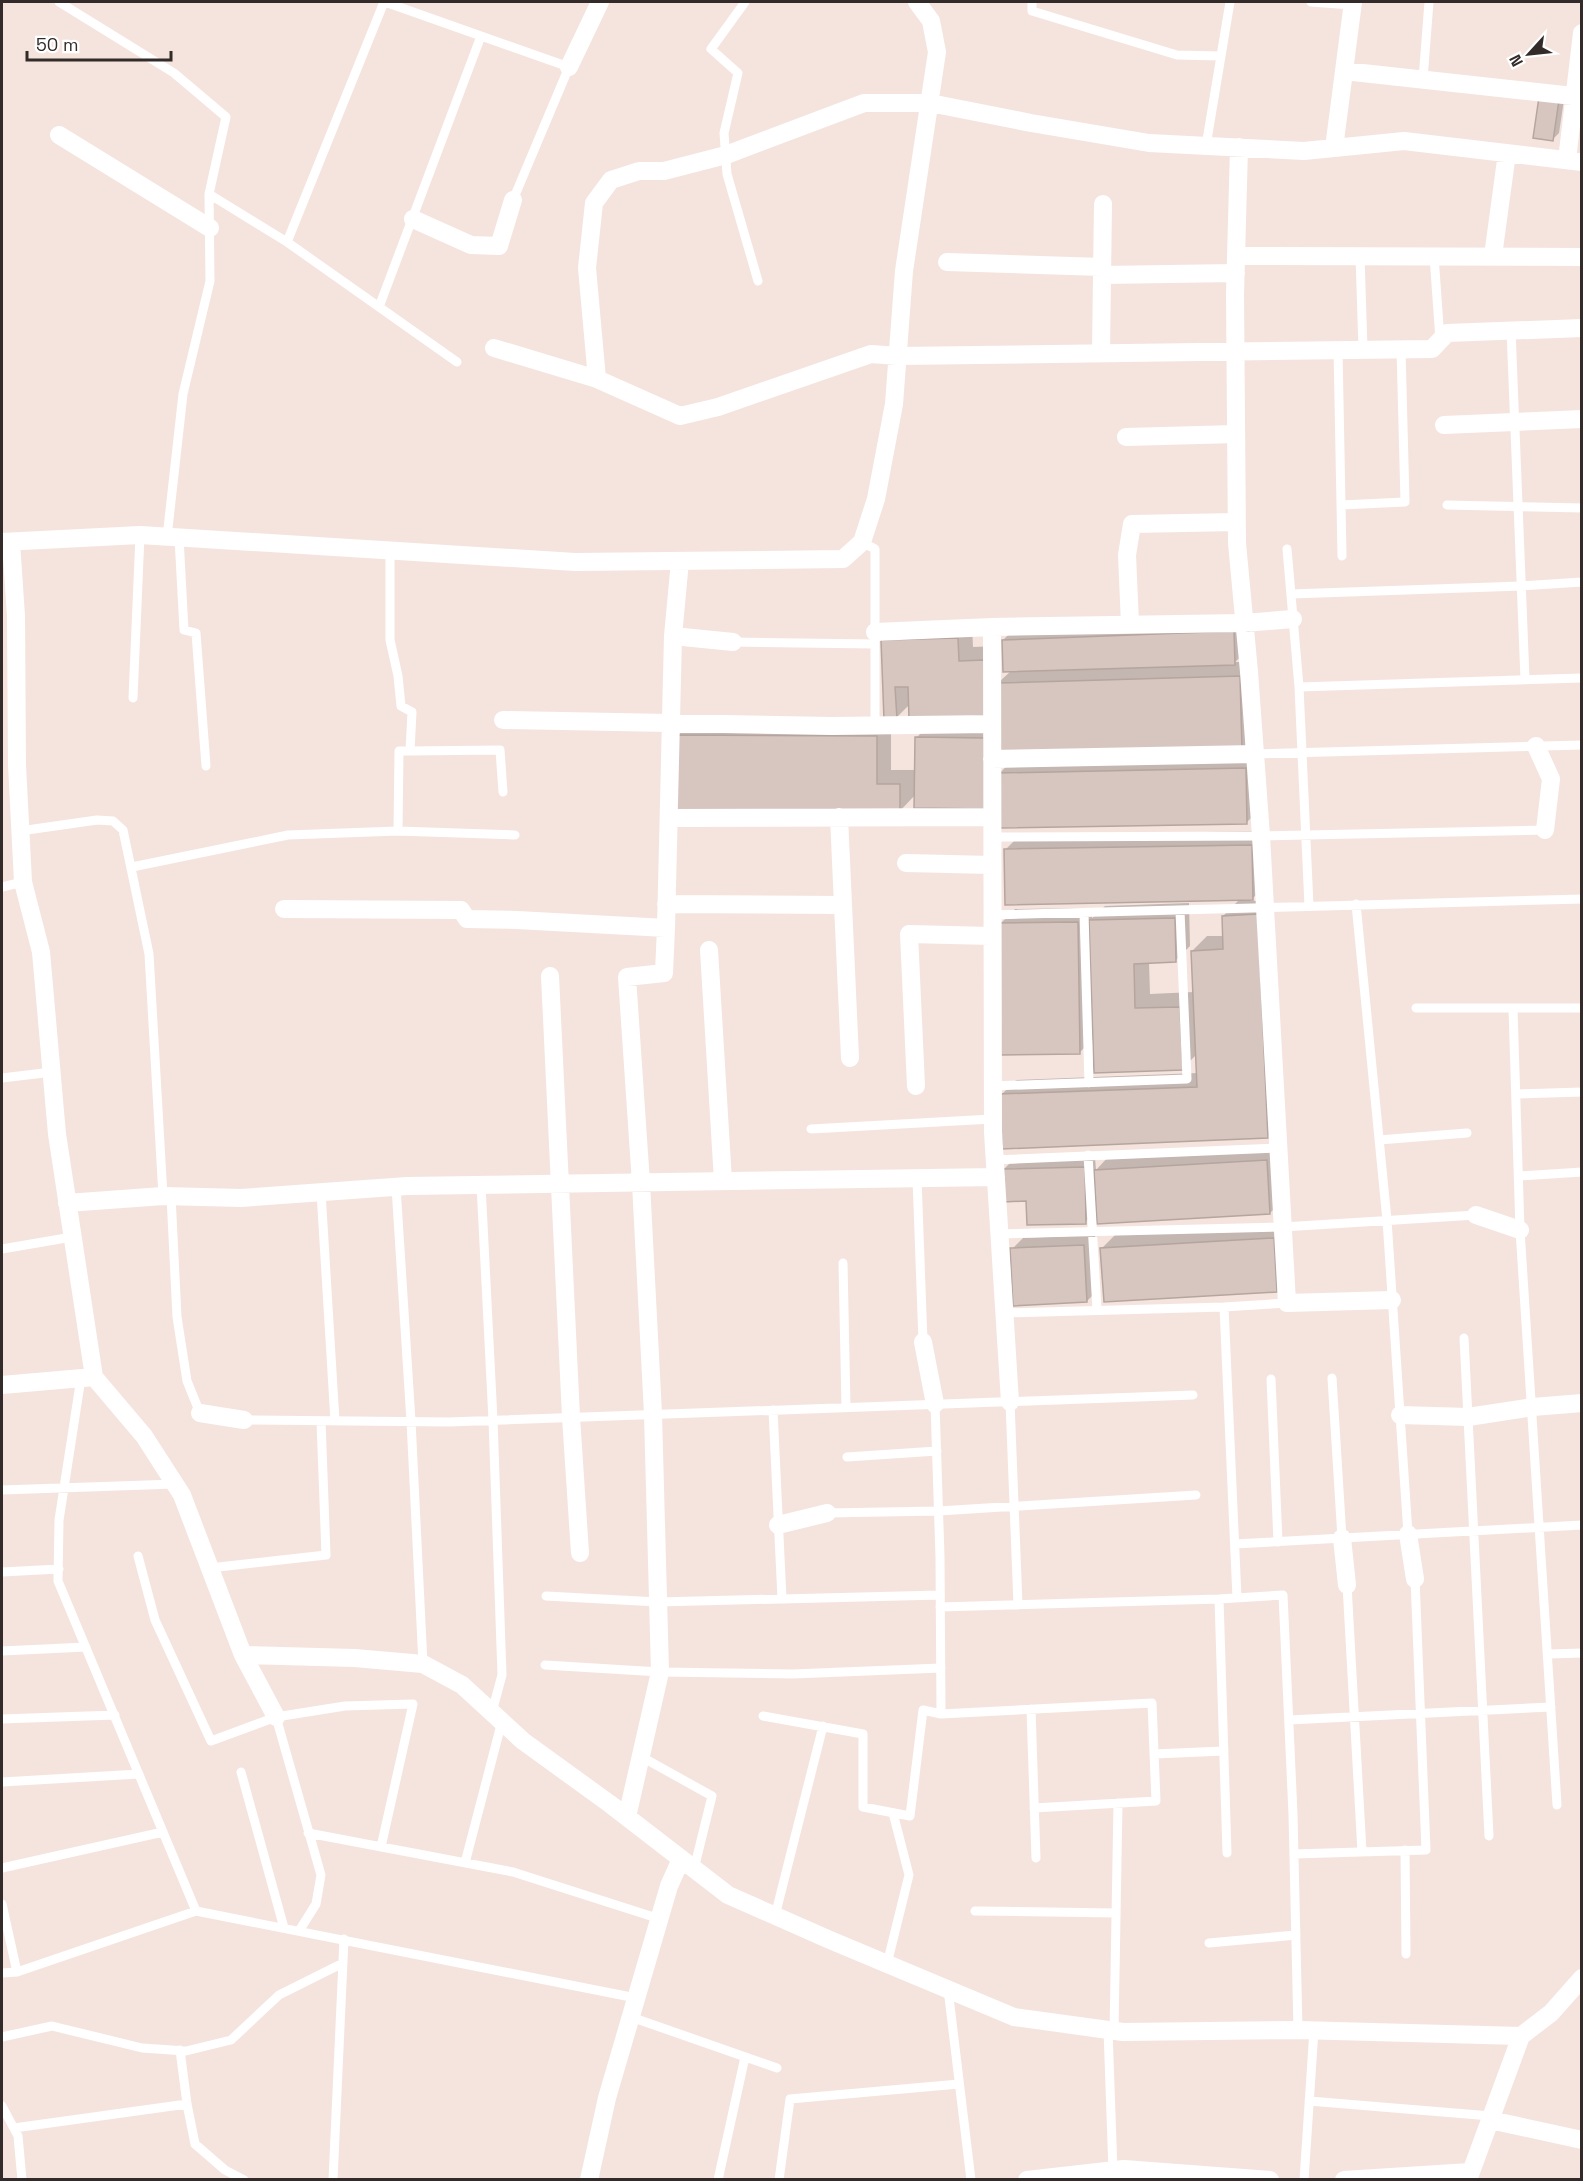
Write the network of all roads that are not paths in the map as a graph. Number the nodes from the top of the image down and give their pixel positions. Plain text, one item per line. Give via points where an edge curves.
1 (59, 2) edge
2 (384, 2) edge
3 (600, 2) edge
4 (745, 2) edge
5 (1032, 2) edge
6 (1230, 2) edge
7 (1311, 2) edge
8 (1429, 2) edge
9 (1352, 3) edge
10 (922, 4) edge
11 (1581, 33) edge
12 (481, 36) junction
13 (1221, 56) junction
14 (568, 67) junction
15 (1344, 71) junction
16 (1423, 79) junction
17 (1578, 96) edge
18 (930, 103) junction
19 (59, 135) dead end
20 (1206, 146) junction
21 (1239, 147) junction
22 (1334, 148) junction
23 (1507, 153) junction
24 (726, 155) junction
25 (1574, 161) edge
26 (209, 194) junction
27 (513, 200) joint
28 (1103, 204) dead end
29 (413, 219) junction
30 (210, 228) junction
31 (287, 242) junction
32 (1493, 255) junction
33 (1360, 256) junction
34 (1434, 256) junction
35 (1581, 257) edge
36 (947, 262) dead end
37 (1236, 265) junction
38 (1102, 271) junction
39 (759, 282) dead end
40 (379, 307) junction
41 (1581, 328) edge
42 (1511, 330) junction
43 (1440, 340) junction
44 (495, 348) dead end
45 (1338, 349) junction
46 (1364, 349) junction
47 (1401, 349) junction
48 (1235, 350) junction
49 (1101, 352) junction
50 (898, 356) junction
51 (457, 362) dead end
52 (597, 379) junction
53 (1581, 419) edge
54 (1515, 422) junction
55 (1444, 425) dead end
56 (1236, 434) junction
57 (1126, 437) dead end
58 (1341, 505) junction
59 (1447, 505) dead end
60 (1518, 507) junction
61 (1581, 508) edge
62 (1236, 522) junction
63 (140, 535) junction
64 (173, 537) junction
65 (6, 542) edge
66 (861, 542) junction
67 (1287, 549) dead end
68 (390, 550) junction
69 (1342, 556) dead end
70 (680, 561) junction
71 (1581, 582) edge
72 (1521, 586) junction
73 (1291, 594) junction
74 (1293, 619) junction
75 (1244, 623) junction
76 (1130, 624) junction
77 (992, 627) junction
78 (673, 636) junction
79 (875, 638) junction
80 (732, 642) joint
81 (1581, 678) edge
82 (1525, 679) junction
83 (1299, 687) junction
84 (133, 698) dead end
85 (503, 720) dead end
86 (671, 723) junction
87 (992, 724) junction
88 (875, 726) junction
89 (1581, 745) edge
90 (1536, 747) junction
91 (410, 751) junction
92 (1302, 752) junction
93 (1255, 754) junction
94 (992, 759) junction
95 (206, 766) dead end
96 (503, 792) dead end
97 (839, 817) junction
98 (992, 817) junction
99 (669, 818) junction
100 (1545, 830) joint
101 (20, 831) junction
102 (399, 831) junction
103 (515, 835) dead end
104 (1306, 835) junction
105 (1261, 836) junction
106 (992, 837) junction
107 (906, 863) dead end
108 (992, 864) junction
109 (132, 867) junction
110 (23, 882) junction
111 (2, 887) edge
112 (1581, 899) edge
113 (666, 904) junction
114 (843, 904) junction
115 (1356, 904) junction
116 (1309, 906) junction
117 (284, 909) dead end
118 (1266, 909) junction
119 (1180, 911) junction
120 (1084, 913) junction
121 (992, 915) junction
122 (666, 928) junction
123 (992, 936) junction
124 (709, 950) dead end
125 (550, 976) dead end
126 (1416, 1008) dead end
127 (1581, 1008) edge
128 (1513, 1009) junction
129 (850, 1058) dead end
130 (51, 1072) junction
131 (2, 1078) edge
132 (1089, 1083) junction
133 (916, 1086) dead end
134 (993, 1086) junction
135 (1581, 1092) edge
136 (1516, 1094) junction
137 (992, 1119) junction
138 (811, 1129) dead end
139 (1467, 1133) dead end
140 (1379, 1140) junction
141 (1278, 1148) junction
142 (1088, 1155) junction
143 (995, 1168) junction
144 (1581, 1172) edge
145 (1519, 1176) junction
146 (916, 1178) junction
147 (723, 1181) junction
148 (641, 1183) junction
149 (561, 1184) junction
150 (481, 1185) junction
151 (396, 1187) junction
152 (321, 1192) junction
153 (167, 1196) junction
154 (67, 1203) junction
155 (1476, 1215) joint
156 (1387, 1220) junction
157 (1283, 1227) junction
158 (1520, 1230) junction
159 (1092, 1232) junction
160 (999, 1234) junction
161 (72, 1237) junction
162 (2, 1249) edge
163 (843, 1263) dead end
164 (1392, 1300) junction
165 (1287, 1303) junction
166 (1224, 1307) junction
167 (1097, 1311) junction
168 (1004, 1313) junction
169 (1464, 1338) dead end
170 (923, 1342) joint
171 (87, 1378) junction
172 (1332, 1378) dead end
173 (1271, 1379) dead end
174 (2, 1385) edge
175 (1193, 1395) dead end
176 (1010, 1402) junction
177 (1581, 1402) edge
178 (935, 1404) junction
179 (846, 1407) junction
180 (1533, 1407) junction
181 (773, 1410) junction
182 (200, 1413) joint
183 (653, 1414) junction
184 (1400, 1415) junction
185 (571, 1417) junction
186 (1468, 1417) junction
187 (244, 1420) joint
188 (493, 1420) junction
189 (321, 1421) junction
190 (335, 1421) junction
191 (411, 1421) junction
192 (937, 1451) junction
193 (847, 1457) dead end
194 (175, 1484) junction
195 (64, 1488) junction
196 (2, 1490) edge
197 (1196, 1496) dead end
198 (1014, 1506) junction
199 (939, 1512) junction
200 (827, 1513) joint
201 (778, 1525) junction
202 (1581, 1525) edge
203 (1541, 1527) junction
204 (1474, 1531) junction
205 (1408, 1534) junction
206 (1342, 1538) junction
207 (1278, 1542) junction
208 (1235, 1544) junction
209 (580, 1553) dead end
210 (138, 1556) dead end
211 (210, 1568) junction
212 (59, 1569) junction
213 (2, 1572) edge
214 (1415, 1579) joint
215 (1347, 1585) joint
216 (940, 1595) junction
217 (546, 1596) dead end
218 (1237, 1598) junction
219 (782, 1599) junction
220 (1219, 1599) junction
221 (658, 1602) junction
222 (1018, 1605) junction
223 (940, 1607) junction
224 (86, 1647) junction
225 (2, 1651) edge
226 (1581, 1653) edge
227 (1549, 1654) junction
228 (243, 1655) junction
229 (423, 1664) junction
230 (544, 1665) dead end
231 (941, 1668) junction
232 (660, 1672) junction
233 (1551, 1707) junction
234 (1031, 1709) junction
235 (1483, 1711) junction
236 (941, 1714) junction
237 (1420, 1714) junction
238 (115, 1716) junction
239 (763, 1716) dead end
240 (276, 1717) junction
241 (497, 1717) junction
242 (1354, 1717) junction
243 (2, 1719) edge
244 (1289, 1720) junction
245 (823, 1726) junction
246 (1224, 1751) junction
247 (1154, 1755) junction
248 (640, 1756) junction
249 (241, 1772) dead end
250 (139, 1774) junction
251 (2, 1782) edge
252 (1118, 1803) junction
253 (1557, 1805) dead end
254 (1034, 1808) junction
255 (893, 1813) junction
256 (627, 1817) junction
257 (163, 1832) junction
258 (309, 1833) junction
259 (1489, 1836) dead end
260 (381, 1847) junction
261 (1405, 1850) junction
262 (1362, 1852) junction
263 (1227, 1853) dead end
264 (1294, 1854) junction
265 (1036, 1858) dead end
266 (465, 1863) junction
267 (688, 1864) junction
268 (2, 1868) edge
269 (2, 1904) edge
270 (196, 1911) junction
271 (975, 1911) dead end
272 (1116, 1913) junction
273 (775, 1916) junction
274 (660, 1919) junction
275 (284, 1928) junction
276 (299, 1931) junction
277 (1296, 1935) junction
278 (344, 1939) junction
279 (1209, 1943) dead end
280 (1406, 1954) dead end
281 (343, 1963) junction
282 (887, 1964) junction
283 (17, 1972) junction
284 (2, 1973) edge
285 (1581, 1978) edge
286 (948, 1989) junction
287 (636, 1998) junction
288 (631, 2017) junction
289 (1111, 2030) junction
290 (1306, 2030) junction
291 (1521, 2036) junction
292 (2, 2037) edge
293 (180, 2050) junction
294 (745, 2057) junction
295 (777, 2068) dead end
296 (959, 2084) junction
297 (1309, 2101) junction
298 (187, 2104) junction
299 (2, 2106) edge
300 (1490, 2118) junction
301 (14, 2128) junction
302 (1581, 2140) edge
303 (1113, 2171) junction
304 (1469, 2176) edge
305 (1053, 2178) edge
306 (22, 2180) edge
307 (244, 2180) edge
308 (333, 2180) edge
309 (589, 2180) edge
310 (718, 2180) edge
311 (779, 2180) edge
312 (971, 2180) edge
313 (1027, 2180) edge
314 (1269, 2180) edge
315 (1304, 2180) edge
316 (1344, 2180) edge

1 - 26 lane via 174,73 226,117
2 - 12 lane
2 - 31 lane
3 - 14 street
4 - 24 lane via 711,49 738,73 724,133
5 - 13 lane via 1032,11 1177,55
6 - 13 lane
7 - 9 lane
8 - 16 lane
9 - 15 street
10 - 18 street via 931,21 937,52
11 - 17 street
12 - 14 lane
12 - 29 lane
13 - 20 lane
14 - 27 lane
15 - 16 street
15 - 22 street
16 - 17 street
17 - 25 street
18 - 20 street via 1149,143
18 - 24 street via 864,103
18 - 50 street via 904,271
19 - 30 street
20 - 21 street
21 - 22 street via 1304,151
21 - 37 street
22 - 23 street via 1404,141
23 - 25 street
23 - 32 street
24 - 39 lane
24 - 52 street via 611,180 594,203 587,268
26 - 30 lane
26 - 31 lane
27 - 29 street via 499,246 471,245
28 - 38 street
29 - 40 lane
30 - 64 lane via 210,281 183,394
31 - 40 lane
32 - 34 street
32 - 35 street
33 - 34 street
33 - 37 street
33 - 46 lane
34 - 43 lane
36 - 38 street
37 - 38 street
37 - 48 street
38 - 49 street
40 - 51 lane
41 - 42 street
42 - 43 street via 1447,333
42 - 54 lane
43 - 47 street via 1432,349
44 - 52 street
45 - 46 street
45 - 48 street
45 - 58 lane
46 - 47 street
47 - 58 lane via 1405,502
48 - 49 street
48 - 56 street
49 - 50 street
50 - 52 street via 871,354 680,416
50 - 66 street via 894,404 878,488
53 - 54 street
54 - 55 street
54 - 60 lane
56 - 57 street
56 - 62 street
58 - 69 lane
59 - 60 lane
60 - 61 lane
60 - 72 lane
62 - 75 street
62 - 76 street via 1132,524 1127,555
63 - 64 street
63 - 65 street
63 - 84 lane
64 - 68 street
64 - 95 lane via 184,630 196,633
65 - 101 street via 16,616
66 - 70 street via 843,559
66 - 79 lane via 875,549
67 - 73 lane
68 - 70 street via 575,562
68 - 91 lane via 390,640 401,706 412,712
70 - 78 street
71 - 72 lane
72 - 73 lane
72 - 82 lane
73 - 74 lane
74 - 75 street
74 - 83 lane
75 - 76 street
75 - 93 street
76 - 77 street
77 - 79 street
77 - 87 street
78 - 80 street
78 - 86 street
79 - 80 lane
79 - 88 lane
81 - 82 lane
82 - 83 lane
83 - 92 lane
85 - 86 street
86 - 88 street
86 - 99 street
87 - 88 street
87 - 94 street
89 - 90 lane
90 - 92 lane
90 - 100 street via 1551,779
91 - 96 lane via 500,750
91 - 102 lane via 399,751
92 - 93 lane
92 - 104 lane
93 - 94 street
93 - 105 street
94 - 98 street
97 - 98 street
97 - 99 street
97 - 114 street
98 - 106 street
99 - 113 street
100 - 104 lane
101 - 109 lane via 113,820 123,830
101 - 110 street
102 - 103 lane
102 - 109 lane via 288,835
104 - 105 lane
104 - 116 lane
105 - 106 lane
105 - 118 street
106 - 108 street
107 - 108 street
108 - 121 street
109 - 153 lane via 149,954
110 - 111 lane
110 - 130 street via 41,952
112 - 115 lane
113 - 114 street
113 - 122 street
114 - 129 street
115 - 116 lane
115 - 140 lane
116 - 118 lane
117 - 122 street via 461,910 467,920
118 - 119 lane
118 - 141 street
119 - 120 lane
119 - 132 lane via 1187,1079
120 - 121 lane
120 - 132 lane
121 - 123 street
122 - 148 street via 664,973 627,977
123 - 133 street via 909,934
123 - 134 street
124 - 147 street
125 - 149 street
126 - 128 lane
127 - 128 lane
128 - 136 lane
130 - 131 lane
130 - 154 street
132 - 134 lane
134 - 137 street
135 - 136 lane
136 - 145 lane
137 - 138 lane
137 - 143 street
139 - 140 lane
140 - 156 lane
141 - 142 lane
141 - 157 street
142 - 143 lane
142 - 159 lane
143 - 146 street
143 - 160 street
144 - 145 lane
145 - 158 lane
146 - 147 street
146 - 170 lane
147 - 148 street
148 - 149 street
148 - 183 street
149 - 150 street
149 - 185 street
150 - 151 street
150 - 188 lane
151 - 152 street
151 - 191 lane
152 - 153 street via 241,1198
152 - 190 lane
153 - 154 street
153 - 182 lane via 177,1317 188,1381
154 - 161 street
155 - 156 lane
155 - 158 street
156 - 157 lane
156 - 164 lane
157 - 159 lane
157 - 165 street
158 - 180 lane
159 - 160 lane
159 - 167 lane
160 - 168 street
161 - 162 lane
161 - 171 street
163 - 179 lane
164 - 165 street
164 - 184 lane
165 - 166 lane
166 - 167 lane
166 - 208 lane
167 - 168 lane
168 - 176 street
169 - 186 lane
170 - 178 street
171 - 174 street
171 - 194 street via 144,1436
171 - 195 lane
172 - 206 lane
173 - 207 lane
175 - 176 lane
176 - 178 lane
176 - 198 lane
177 - 180 street
178 - 179 lane
178 - 192 lane
179 - 181 lane
180 - 186 street
180 - 203 lane
181 - 183 lane
181 - 201 lane
182 - 187 street
183 - 185 lane
183 - 221 street
184 - 186 street
184 - 205 lane
185 - 188 lane
185 - 209 street
186 - 204 lane
187 - 189 lane
188 - 191 lane
188 - 241 lane via 502,1675
189 - 190 lane
189 - 211 lane via 326,1555
190 - 191 lane
191 - 229 lane
192 - 193 lane
192 - 199 lane
194 - 195 lane
194 - 211 street
195 - 196 lane
195 - 212 lane via 59,1520
197 - 198 lane
198 - 199 lane
198 - 222 lane
199 - 200 lane
199 - 216 lane
200 - 201 street
201 - 219 lane
202 - 203 lane
203 - 204 lane
203 - 227 lane
204 - 205 lane
204 - 235 lane
205 - 206 lane
205 - 214 street
206 - 207 lane
206 - 215 street
207 - 208 lane
208 - 218 lane
210 - 240 lane via 155,1620 211,1740
211 - 228 street
212 - 213 lane
212 - 224 lane via 58,1581
214 - 237 lane
215 - 242 lane
216 - 219 lane
216 - 223 lane
217 - 221 lane
218 - 220 lane
218 - 244 lane via 1283,1595
219 - 221 lane
220 - 222 lane
220 - 246 lane
221 - 232 street
222 - 223 lane
223 - 231 lane
224 - 225 lane
224 - 238 lane
226 - 227 lane
227 - 233 lane
228 - 229 street
228 - 240 street
229 - 241 street via 462,1685
230 - 232 lane
231 - 232 lane via 792,1674
231 - 236 lane
232 - 248 street
233 - 235 lane
233 - 253 lane
234 - 236 lane
234 - 247 lane via 1152,1703
234 - 254 lane
235 - 237 lane
235 - 259 lane
236 - 255 lane via 923,1710 910,1816
237 - 242 lane
237 - 261 lane via 1426,1850
238 - 243 lane
238 - 250 lane
239 - 245 lane
240 - 258 lane
240 - 260 lane via 345,1706 413,1704
241 - 256 street via 523,1741
241 - 266 lane
242 - 244 lane
242 - 262 lane
244 - 264 lane
245 - 255 lane via 863,1734 863,1807
245 - 273 lane
246 - 247 lane
246 - 263 lane
247 - 252 lane via 1156,1801
248 - 256 street
248 - 267 lane via 712,1796
249 - 275 lane
250 - 251 lane
250 - 257 lane
252 - 254 lane
252 - 272 lane
254 - 265 lane
255 - 282 lane via 909,1875
256 - 267 street
257 - 268 lane
257 - 270 lane
258 - 260 lane
258 - 276 lane via 321,1875 316,1904
260 - 266 lane
261 - 262 lane
261 - 280 lane
262 - 264 lane
264 - 277 lane
266 - 274 lane via 513,1872
267 - 273 street via 728,1895
267 - 274 street via 669,1886
269 - 283 lane
270 - 275 lane
270 - 283 lane
271 - 272 lane
272 - 289 lane
273 - 282 street
274 - 287 street
275 - 276 lane
276 - 278 lane
277 - 279 lane
277 - 290 lane
278 - 281 lane
278 - 287 lane
281 - 293 lane via 279,1995 231,2040
281 - 308 lane
282 - 286 street
283 - 284 lane
285 - 291 street via 1551,2013
286 - 289 street via 1014,2016
286 - 296 lane
287 - 288 street
288 - 294 lane
288 - 309 street via 607,2098
289 - 290 street
289 - 303 lane
290 - 291 street
290 - 297 lane
291 - 300 street
292 - 293 lane via 52,2026 142,2048
293 - 298 lane
294 - 295 lane
294 - 310 lane
296 - 311 lane via 790,2099
296 - 312 lane
297 - 300 lane
297 - 315 lane
298 - 301 lane
298 - 307 lane via 195,2144 225,2170
299 - 301 lane
300 - 302 street
300 - 304 street
301 - 306 lane
303 - 305 street
303 - 314 street
304 - 316 street
305 - 313 street

